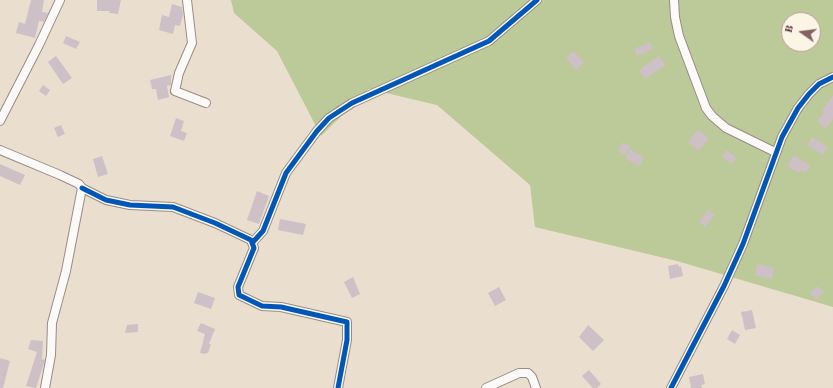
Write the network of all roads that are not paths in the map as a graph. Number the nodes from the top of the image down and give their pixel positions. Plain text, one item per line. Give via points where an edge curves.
1 (60, 0) edge
2 (187, 0) edge
3 (537, 0) edge
4 (674, 0) edge
5 (833, 77) edge
6 (206, 103) dead end
7 (0, 121) edge
8 (0, 150) edge
9 (775, 152) junction
10 (82, 188) junction
11 (253, 242) junction
12 (45, 388) edge
13 (338, 388) edge
14 (486, 388) edge
15 (536, 388) edge
16 (671, 388) edge

1 - 7 street
2 - 6 street via 192,43 179,73 175,91
3 - 11 street via 488,41 352,104 329,118 316,131 286,173 263,231
4 - 9 street via 679,36 706,108 726,128
5 - 9 street via 819,84 798,108
8 - 10 street via 64,177
9 - 16 street via 743,244
10 - 11 street via 106,200 130,205 173,207 215,223
10 - 12 street via 66,271 52,322 51,355
11 - 13 street via 254,248 238,287 239,295 262,306 281,307 346,322 347,340
14 - 15 street via 519,373 528,373

